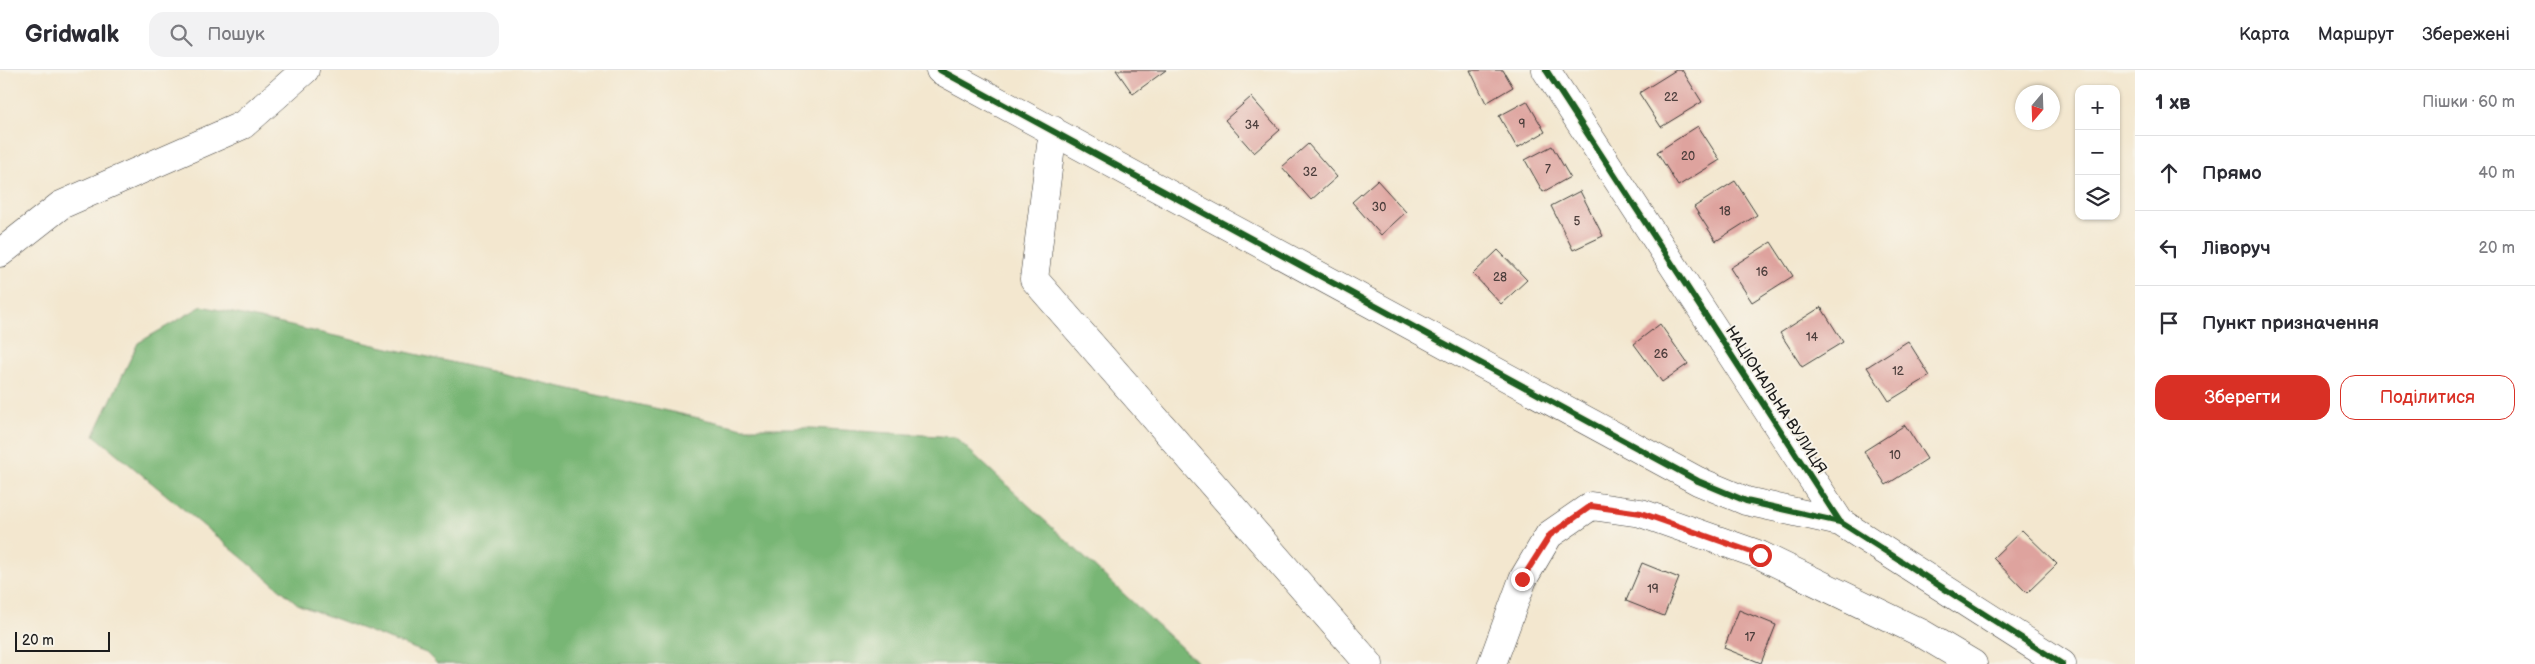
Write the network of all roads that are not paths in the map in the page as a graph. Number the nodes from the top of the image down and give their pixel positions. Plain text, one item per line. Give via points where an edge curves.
1 (305, 70) edge
2 (1546, 70) edge
3 (942, 71) edge
4 (1053, 130) junction
5 (0, 253) edge
6 (1840, 522) junction
7 (1369, 664) edge
8 (1492, 664) edge
9 (1972, 664) edge
10 (2062, 664) edge

1 - 5 street via 243,124 61,205
2 - 6 street, НАЦІОНАЛЬНА ВУЛИЦЯ
3 - 4 street
4 - 6 street via 1698,481 1746,501
4 - 7 street via 1034,279
6 - 10 street, НАЦІОНАЛЬНА ВУЛИЦЯ
8 - 9 street via 1522,579 1550,535 1591,506 1641,513 1760,555 1922,634

